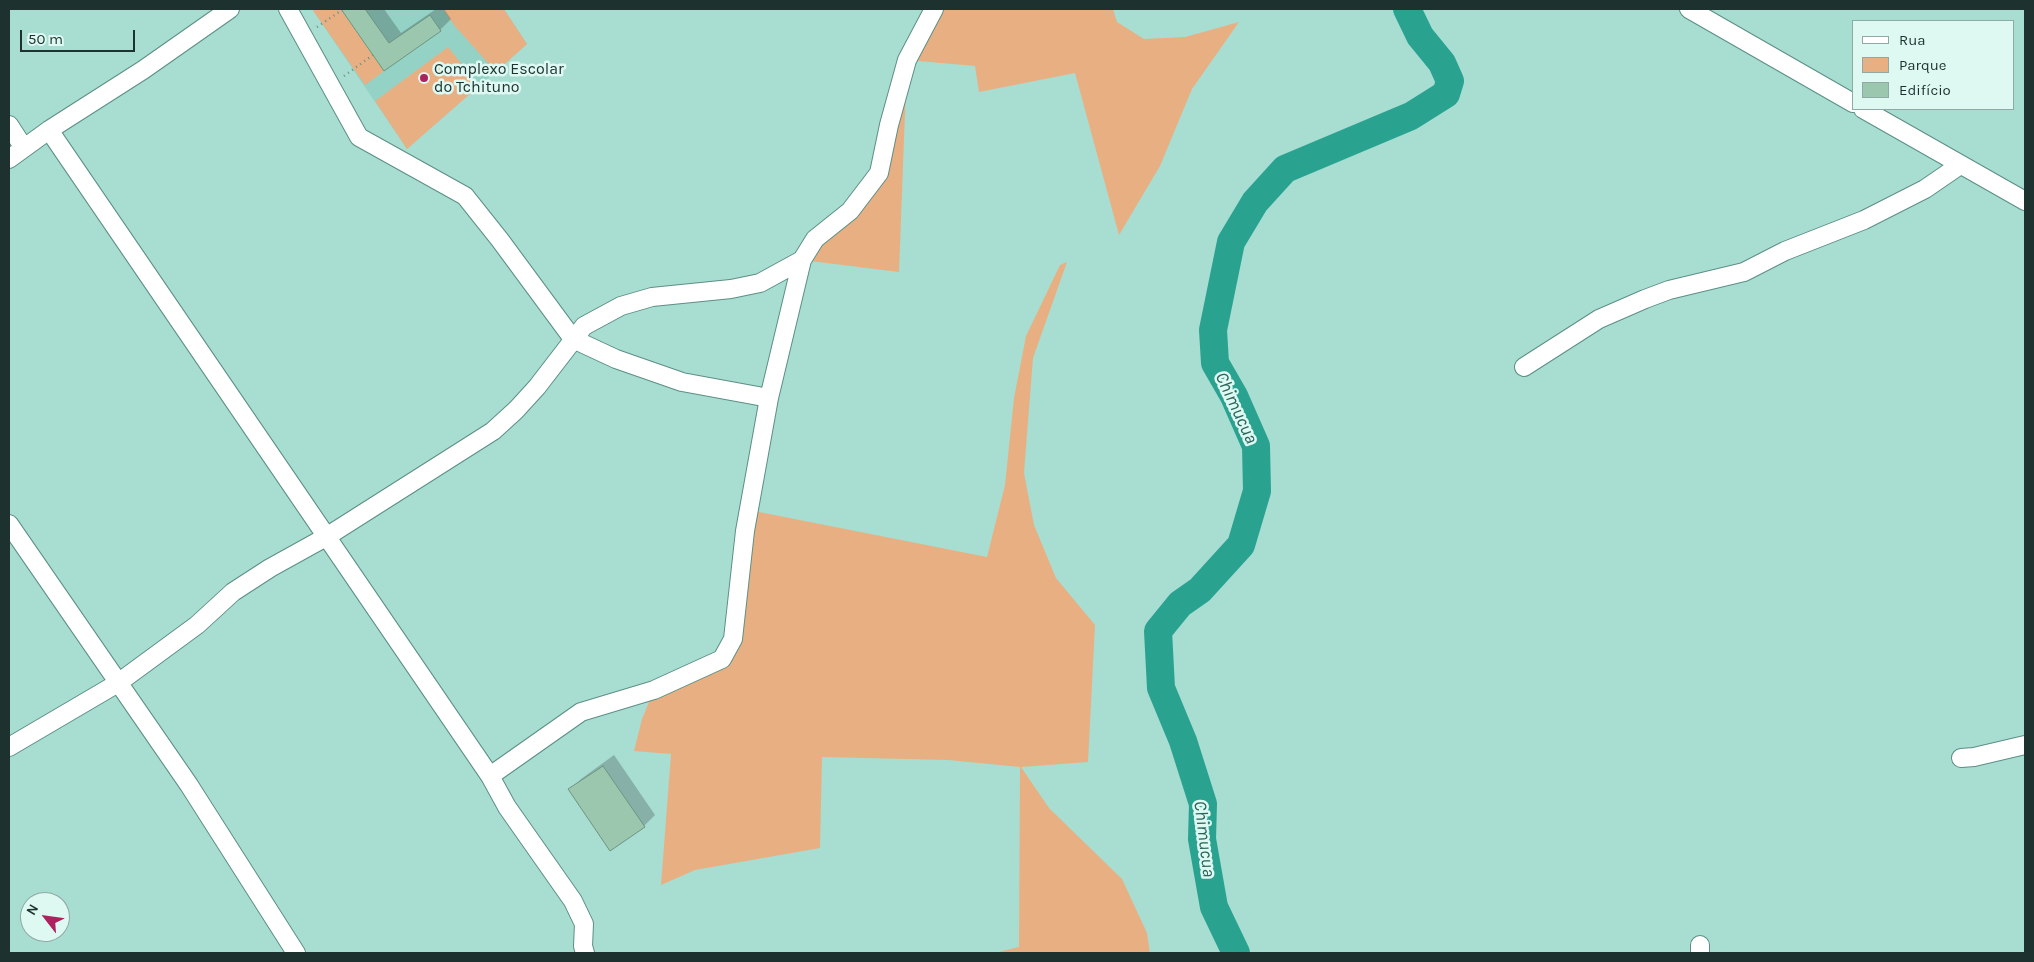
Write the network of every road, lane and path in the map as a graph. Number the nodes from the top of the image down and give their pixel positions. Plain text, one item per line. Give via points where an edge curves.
1 (230, 9) edge
2 (288, 9) edge
3 (934, 9) edge
4 (1689, 9) edge
5 (342, 10) dead end
6 (303, 37) junction
7 (373, 55) dead end
8 (331, 86) junction
9 (1852, 102) edge
10 (1865, 110) edge
11 (9, 124) edge
12 (49, 130) junction
13 (24, 148) junction
14 (9, 159) edge
15 (1960, 165) junction
16 (2025, 202) edge
17 (802, 260) junction
18 (573, 339) junction
19 (1524, 367) dead end
20 (769, 398) junction
21 (9, 524) edge
22 (326, 537) junction
23 (118, 683) junction
24 (2025, 745) edge
25 (9, 747) edge
26 (1961, 758) dead end
27 (490, 776) junction
28 (580, 951) edge
29 (296, 953) edge

1 - 12 street
2 - 6 street
3 - 17 street via 907,60 879,173 850,211 815,240
4 - 9 street
5 - 6 path
6 - 8 street
7 - 8 path
8 - 18 street via 359,137 465,196
10 - 15 street
11 - 13 street
12 - 13 street
12 - 22 street
13 - 14 street
15 - 16 street
15 - 19 street via 1925,189 1864,220 1785,251 1744,272 1669,290 1599,319
17 - 18 street via 760,283 652,297 621,306 584,326
17 - 20 street
18 - 20 street via 616,359 682,382
18 - 22 street via 537,387 492,431
20 - 27 street via 745,531 733,639 722,659 654,690 581,712
21 - 23 street
22 - 23 street via 233,592 197,625
22 - 27 street
23 - 25 street
23 - 29 street via 189,785
24 - 26 street
27 - 28 street via 507,807 573,901 584,924

